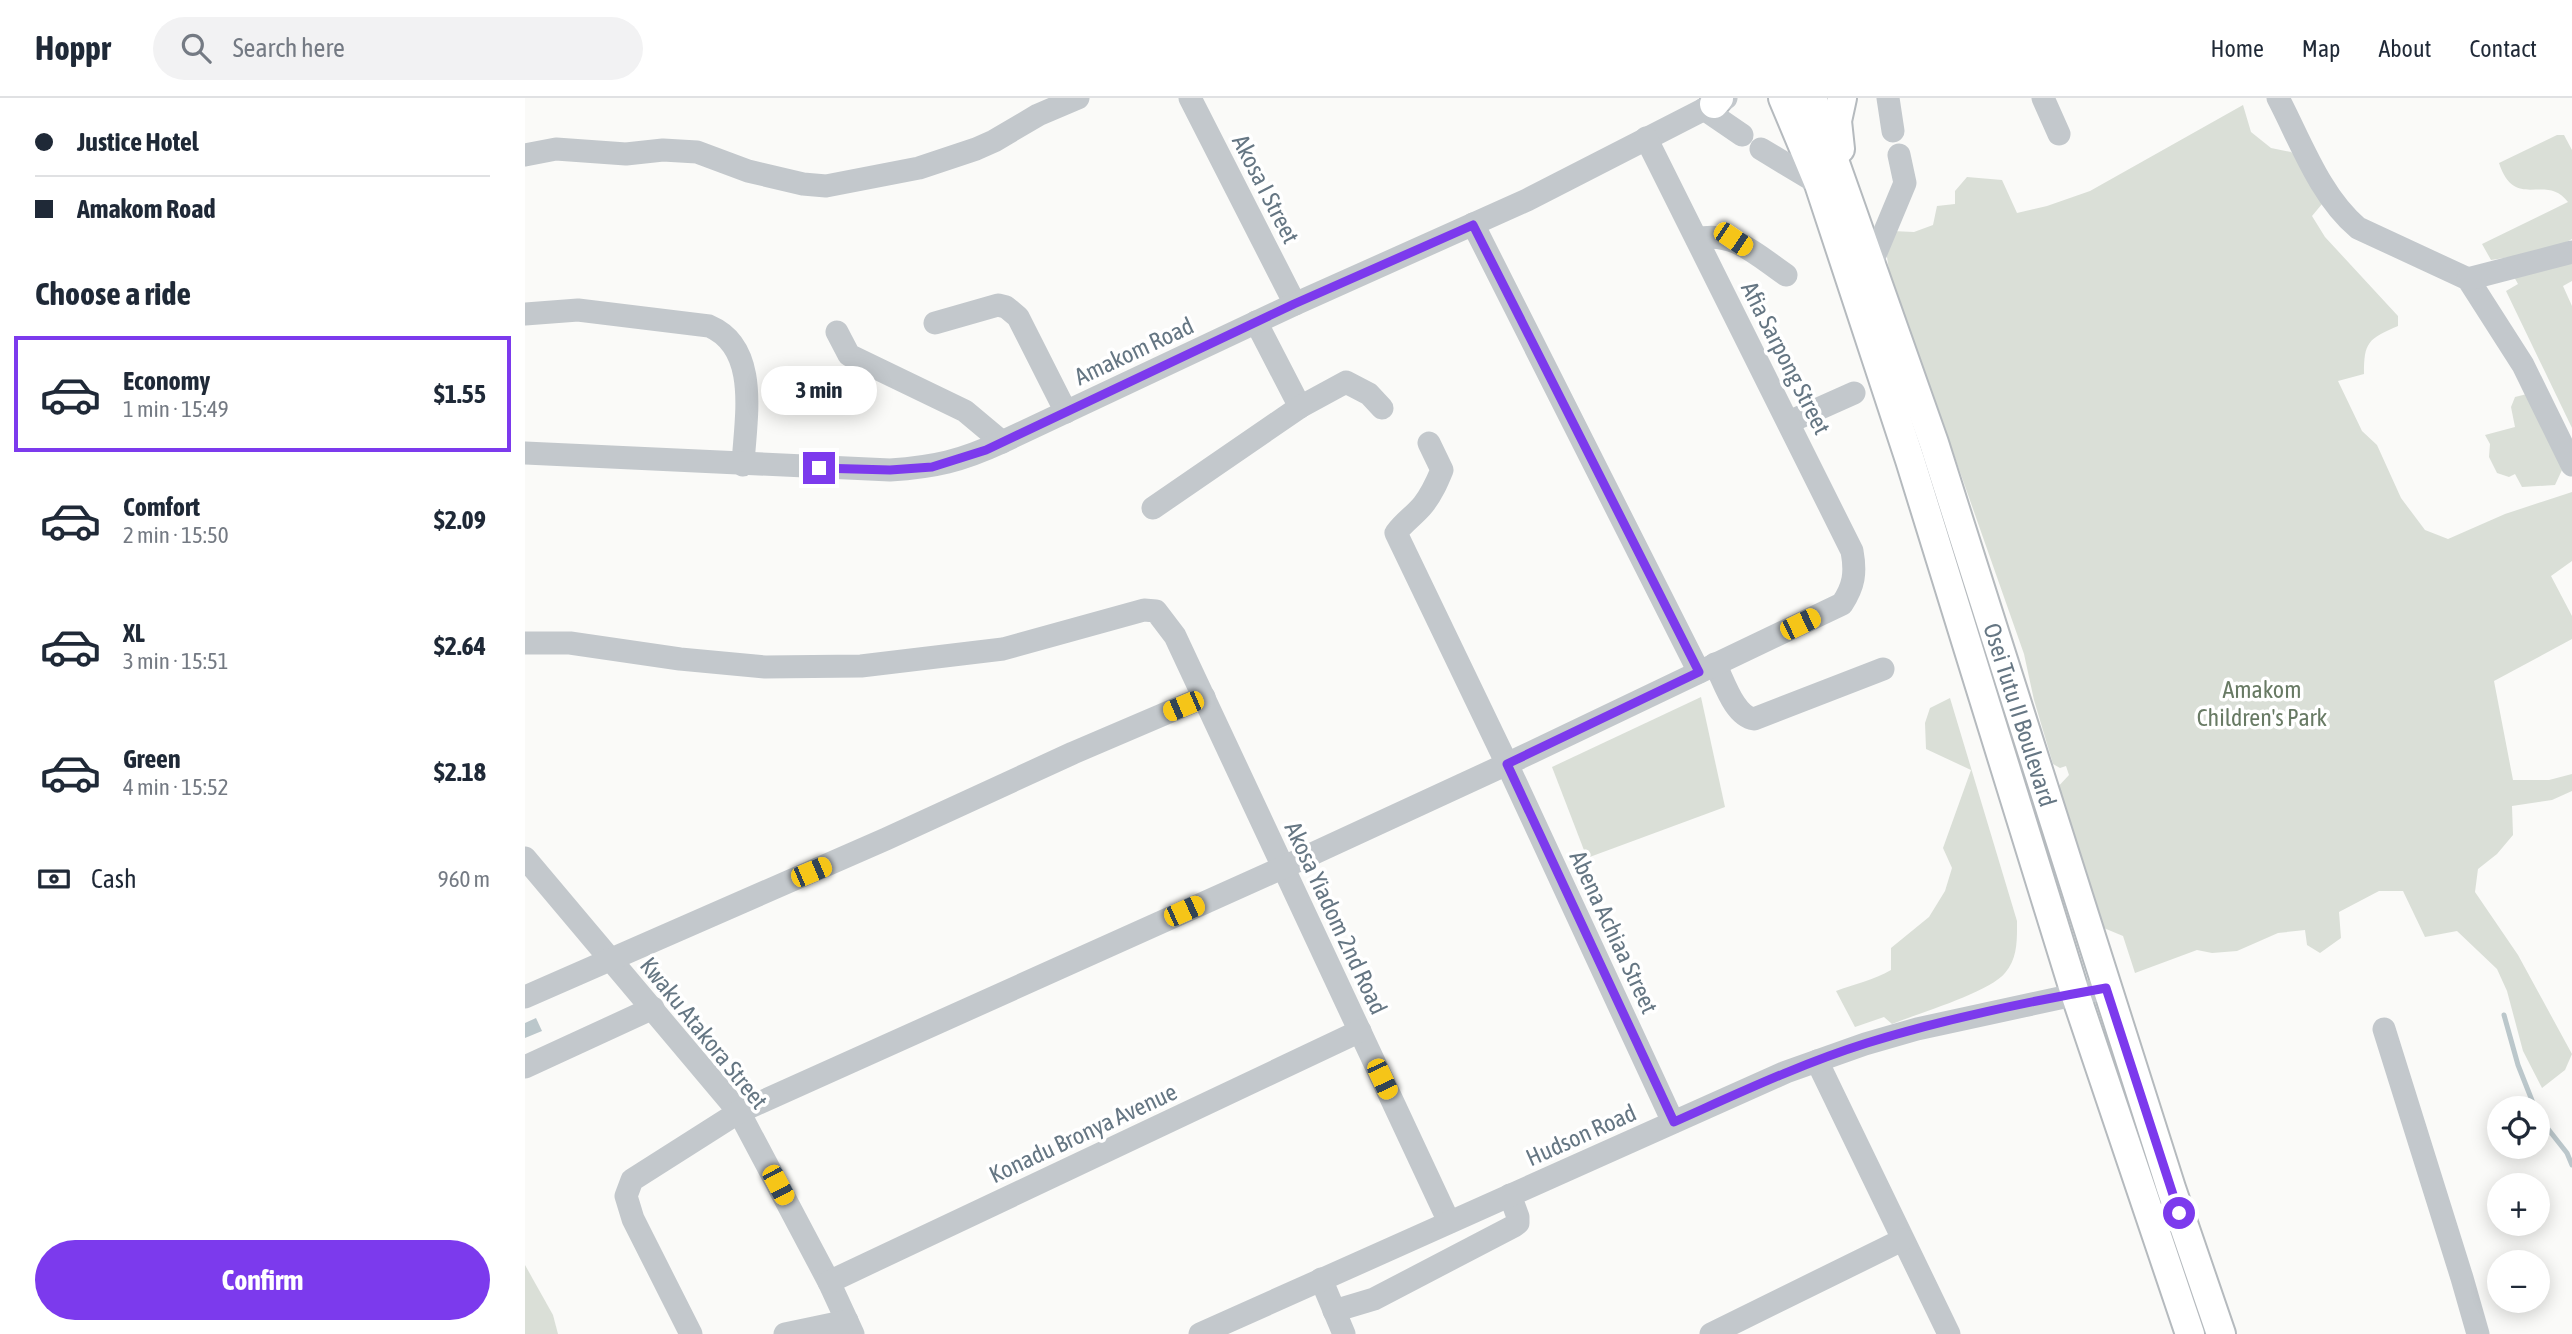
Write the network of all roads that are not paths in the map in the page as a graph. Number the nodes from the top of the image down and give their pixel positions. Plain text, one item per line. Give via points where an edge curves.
1 (1078, 98) edge
2 (1190, 98) edge
3 (1783, 98) edge
4 (1812, 98) edge
5 (1842, 98) edge
6 (1888, 98) edge
7 (2043, 98) edge
8 (2278, 98) edge
9 (1722, 101) edge
10 (1893, 131) dead end
11 (2059, 134) dead end
12 (1742, 135) dead end
13 (1646, 138) junction
14 (1761, 149) dead end
15 (525, 155) edge
16 (1899, 155) dead end
17 (1832, 185) junction
18 (1473, 225) junction
19 (1697, 239) junction
20 (2572, 252) edge
21 (1870, 267) junction
22 (1786, 275) dead end
23 (2468, 279) junction
24 (1294, 304) junction
25 (525, 314) edge
26 (1256, 322) junction
27 (935, 323) dead end
28 (837, 332) dead end
29 (1854, 393) dead end
30 (1300, 407) junction
31 (1382, 408) dead end
32 (1066, 412) junction
33 (1789, 422) junction
34 (1002, 442) junction
35 (1429, 443) dead end
36 (525, 453) edge
37 (743, 465) junction
38 (2572, 465) edge
39 (1153, 508) dead end
40 (525, 643) edge
41 (1707, 668) junction
42 (1883, 669) dead end
43 (1205, 697) junction
44 (1507, 764) junction
45 (525, 858) edge
46 (1284, 867) junction
47 (610, 958) junction
48 (2106, 988) junction
49 (2075, 993) junction
50 (525, 997) edge
51 (653, 1008) junction
52 (2384, 1029) dead end
53 (1360, 1031) junction
54 (1817, 1061) junction
55 (525, 1067) edge
56 (739, 1112) junction
57 (1674, 1122) junction
58 (1510, 1195) junction
59 (1449, 1222) junction
60 (1902, 1240) junction
61 (1321, 1279) junction
62 (829, 1282) junction
63 (1244, 1325) edge
64 (850, 1327) edge
65 (1339, 1327) edge
66 (691, 1334) edge
67 (785, 1334) edge
68 (1200, 1334) edge
69 (1711, 1334) edge
70 (1949, 1334) edge
71 (2190, 1334) edge
72 (2221, 1334) edge
73 (2477, 1334) edge

1 - 15 street via 994,141 919,169 826,186 748,171 697,152 626,154 556,149
2 - 24 street, Akosa I Street
3 - 17 main road, Osei Tutu II Boulevard
4 - 17 main road, Osei Tutu II Boulevard
5 - 17 main road
6 - 10 street
7 - 11 street
8 - 23 street via 2344,216 2358,228
9 - 12 street
9 - 13 street, Amakom Road
13 - 18 street, Amakom Road
13 - 19 street, Afia Sarpong Street
14 - 17 street
16 - 21 street via 1905,183
17 - 21 main road, Osei Tutu II Boulevard
17 - 49 main road, Osei Tutu II Boulevard via 1910,460
18 - 24 street, Amakom Road
18 - 41 street
19 - 22 street via 1712,235 1733,239
19 - 33 street, Afia Sarpong Street
20 - 23 street
21 - 48 main road, Osei Tutu II Boulevard via 1934,443
23 - 38 street via 2523,365
24 - 26 street, Amakom Road
25 - 37 street via 578,310 717,329 742,359 747,386
26 - 30 street
26 - 32 street, Amakom Road
27 - 32 street via 998,305 1012,311
28 - 34 street via 849,355 965,411
29 - 33 street
30 - 31 street via 1346,382 1369,394
30 - 39 street
32 - 34 street, Amakom Road
33 - 41 street, Afia Sarpong Street via 1852,551 1856,571 1851,590 1842,604
34 - 37 street, Amakom Road via 932,467
35 - 44 street, Abena Achiaa Street via 1442,470 1422,508 1396,533
36 - 37 street, Amakom Road
40 - 43 street, Akosa Yiadom 2nd Road via 570,643 765,667 860,666 1003,649 1144,610 1156,611 1175,636
41 - 42 street via 1740,711 1754,719
41 - 44 street
43 - 46 street, Akosa Yiadom 2nd Road
43 - 47 street
44 - 46 street
44 - 57 street, Abena Achiaa Street
45 - 47 street, Kwaku Atakora Street
46 - 53 street, Akosa Yiadom 2nd Road
46 - 56 street
47 - 50 street
47 - 51 street, Kwaku Atakora Street
48 - 49 street, Hudson Road
48 - 72 main road, Osei Tutu II Boulevard
49 - 54 street, Hudson Road via 1917,1029
49 - 71 main road, Osei Tutu II Boulevard
51 - 55 street
51 - 56 street, Kwaku Atakora Street
52 - 73 street
53 - 59 street, Akosa Yiadom 2nd Road
53 - 62 street, Konadu Bronya Avenue
54 - 57 street, Hudson Road
54 - 60 street
56 - 62 street, Kwaku Atakora Street
56 - 66 street via 632,1180 626,1196 632,1219
57 - 58 street, Hudson Road
58 - 59 street, Hudson Road
58 - 65 street via 1518,1223 1374,1298
59 - 61 street, Hudson Road
60 - 69 street
60 - 70 street
61 - 63 street, Hudson Road
61 - 65 street
62 - 64 street, Kwaku Atakora Street
63 - 68 street, Hudson Road
64 - 67 street

